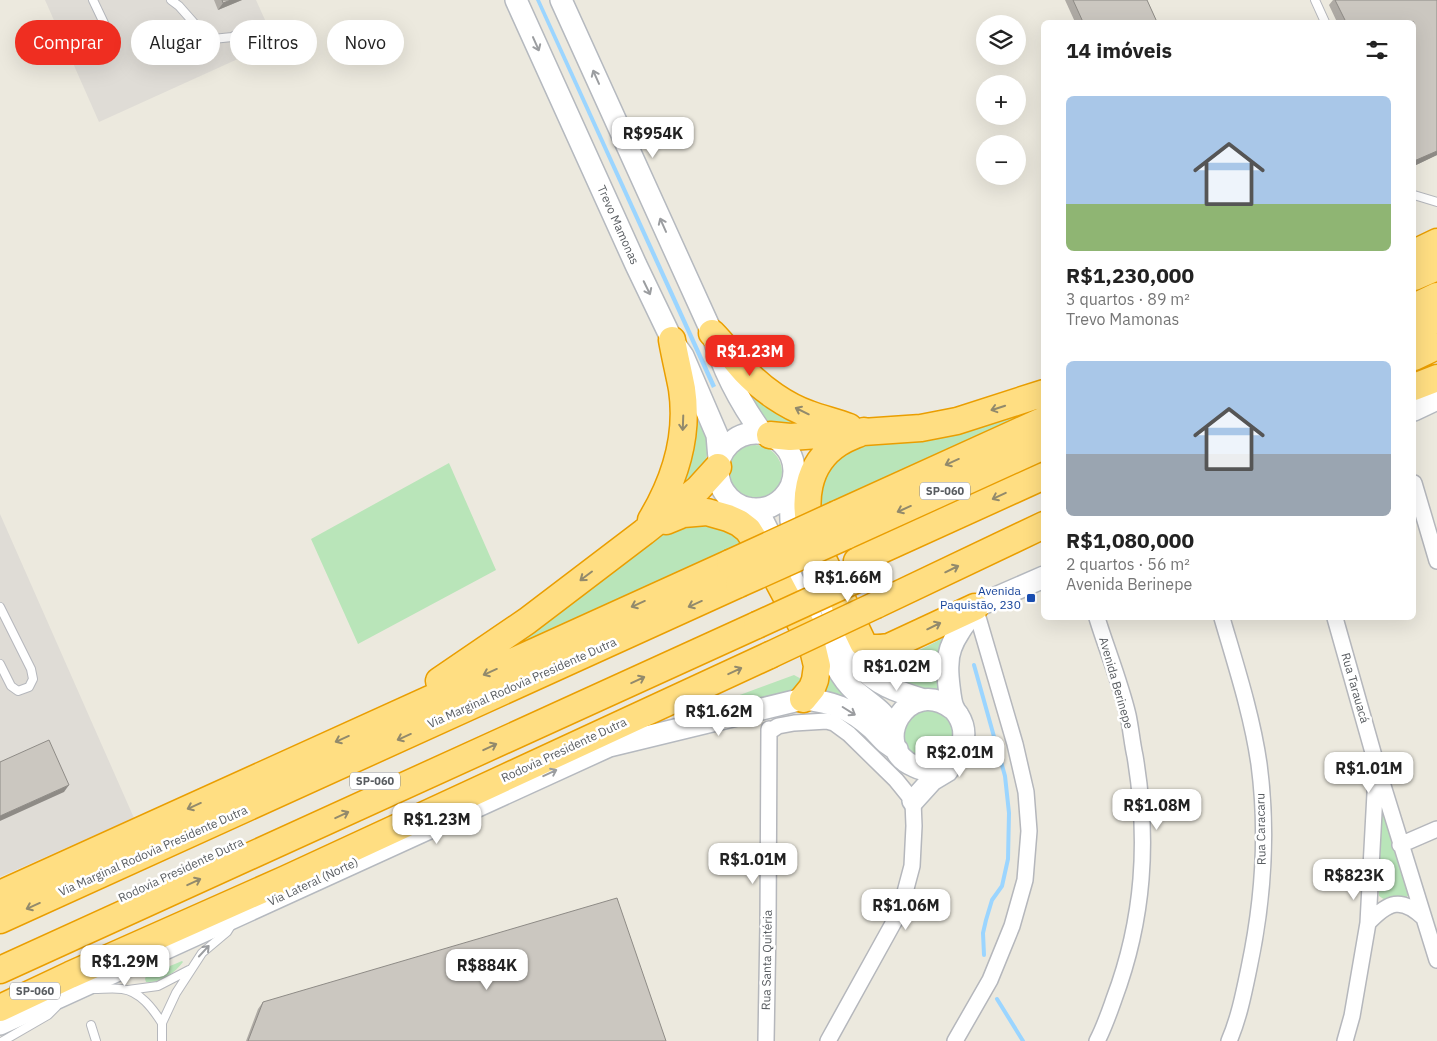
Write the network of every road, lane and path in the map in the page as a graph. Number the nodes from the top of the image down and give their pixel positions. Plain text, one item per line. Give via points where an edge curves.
1 (93, 0) edge
2 (170, 0) edge
3 (516, 0) edge
4 (561, 0) edge
5 (1315, 0) edge
6 (102, 20) edge
7 (1324, 20) edge
8 (230, 37) edge
9 (1416, 196) edge
10 (1437, 202) edge
11 (1437, 267) edge
12 (1416, 277) edge
13 (1437, 296) edge
14 (1416, 306) edge
15 (1437, 319) edge
16 (1416, 329) edge
17 (712, 333) junction
18 (672, 340) junction
19 (1437, 346) edge
20 (1416, 356) edge
21 (1437, 378) edge
22 (1416, 386) edge
23 (1041, 394) edge
24 (1437, 399) edge
25 (1416, 409) edge
26 (1041, 422) edge
27 (864, 432) junction
28 (766, 434) junction
29 (1041, 447) edge
30 (718, 463) junction
31 (1041, 478) edge
32 (790, 489) junction
33 (1416, 490) edge
34 (1041, 496) edge
35 (748, 508) junction
36 (842, 525) junction
37 (1041, 527) edge
38 (644, 532) junction
39 (1437, 561) edge
40 (860, 569) junction
41 (734, 573) junction
42 (1041, 578) edge
43 (975, 606) junction
44 (0, 607) edge
45 (754, 617) junction
46 (1098, 620) edge
47 (1223, 620) edge
48 (1336, 620) edge
49 (0, 664) edge
50 (803, 699) junction
51 (924, 700) junction
52 (954, 709) junction
53 (377, 723) junction
54 (895, 739) junction
55 (953, 760) junction
56 (1376, 763) junction
57 (912, 801) junction
58 (1437, 829) edge
59 (1400, 844) junction
60 (0, 894) edge
61 (236, 918) junction
62 (1424, 918) junction
63 (0, 920) edge
64 (1368, 923) junction
65 (0, 952) edge
66 (1437, 960) edge
67 (192, 968) junction
68 (0, 970) edge
69 (74, 990) junction
70 (128, 990) junction
71 (0, 1008) edge
72 (162, 1023) junction
73 (0, 1024) edge
74 (91, 1025) dead end
75 (28, 1027) junction
76 (3, 1041) edge
77 (14, 1041) edge
78 (96, 1041) edge
79 (162, 1041) edge
80 (766, 1041) edge
81 (828, 1041) edge
82 (955, 1041) edge
83 (1097, 1041) edge
84 (1229, 1041) edge
85 (1345, 1041) edge

1 - 6 lane
2 - 8 lane via 213,39
3 -> 18 main road, Trevo Mamonas
17 -> 4 main road
5 - 7 lane
9 - 10 lane
11 - 12 highway
13 - 14 highway
15 - 16 highway
27 -> 17 highway via 809,415 782,400 759,384
17 - 28 main road via 717,350 752,420
18 - 30 main road, Trevo Mamonas via 683,356 717,435
18 -> 38 highway via 682,390 683,438 672,479
19 - 20 highway
21 - 22 highway
23 -> 27 highway via 957,421 921,428
24 - 25 main road
26 -> 36 highway
27 - 28 highway via 790,437
27 -> 43 highway via 840,442 826,453 810,481 807,504 813,538 863,643 866,647 889,647
28 - 30 main road via 747,434 733,440 722,452
28 - 32 main road via 783,443 793,460 794,475
29 -> 36 highway, SP-060
30 - 35 main road via 723,491 734,503
30 - 38 highway via 698,489
31 -> 40 highway, Rodovia Presidente Dutra / SP-060
32 - 35 main road via 776,504 758,510
32 - 51 main road via 791,521 856,663 885,686
33 - 39 street
34 - 40 highway, Rodovia Presidente Dutra / SP-060
35 - 54 main road via 762,519 843,678 888,719
36 - 41 highway, bridge
71 -> 37 highway, Rodovia Presidente Dutra / SP-060, bridge via 286,879
38 - 50 highway via 670,518 694,512 717,514 748,530 812,645 818,666 812,688
38 -> 53 highway via 527,621
40 - 45 highway, Rodovia Presidente Dutra / SP-060
41 -> 53 highway
41 -> 63 highway, Via Marginal Rodovia Presidente Dutra / SP-060
42 - 43 main road
43 - 52 main road via 950,652 948,677
43 - 82 street via 1015,744 1026,792 1030,831 1025,880 1012,926 990,980
44 - 49 lane via 31,669 33,679 29,687 18,691 11,686
45 - 65 highway, Rodovia Presidente Dutra / SP-060
68 -> 45 highway, Rodovia Presidente Dutra / SP-060
46 - 83 street, Avenida Berinepe via 1128,716 1142,817 1143,861 1131,942
47 - 84 street, Rua Caracaru via 1251,722 1259,765 1262,813 1262,880 1257,932
48 - 56 street, Rua Tarauacá
50 -> 54 main road via 832,703 848,710 889,746
61 -> 50 main road, Via Lateral (Norte) via 609,746
51 - 52 main road via 938,700
51 - 54 main road via 906,707 900,714
52 - 55 main road via 962,722 964,736 961,749
53 -> 60 highway
54 - 55 main road via 900,755 910,765 925,770 942,768
55 - 57 main road via 947,771 932,780
56 - 59 street, Rua Tarauacá
56 - 64 street
57 - 80 street, Rua Santa Quitéria via 896,780 834,723 794,723 769,731
57 - 81 street via 912,866 900,910
58 - 59 street
59 - 62 street, Rua Tarauacá
67 -> 61 lane via 205,949 227,932
61 - 69 main road, Via Lateral (Norte)
62 - 64 street via 1413,907 1401,903 1378,912
62 - 66 street, Rua Tarauacá
64 - 85 street
67 - 70 lane via 158,986
67 - 72 lane
69 - 70 lane
69 - 73 main road, Via Lateral (Norte)
69 - 75 lane via 48,1015
70 - 72 lane via 149,1003
72 - 79 lane
74 - 78 lane
75 - 76 lane
75 - 77 lane

